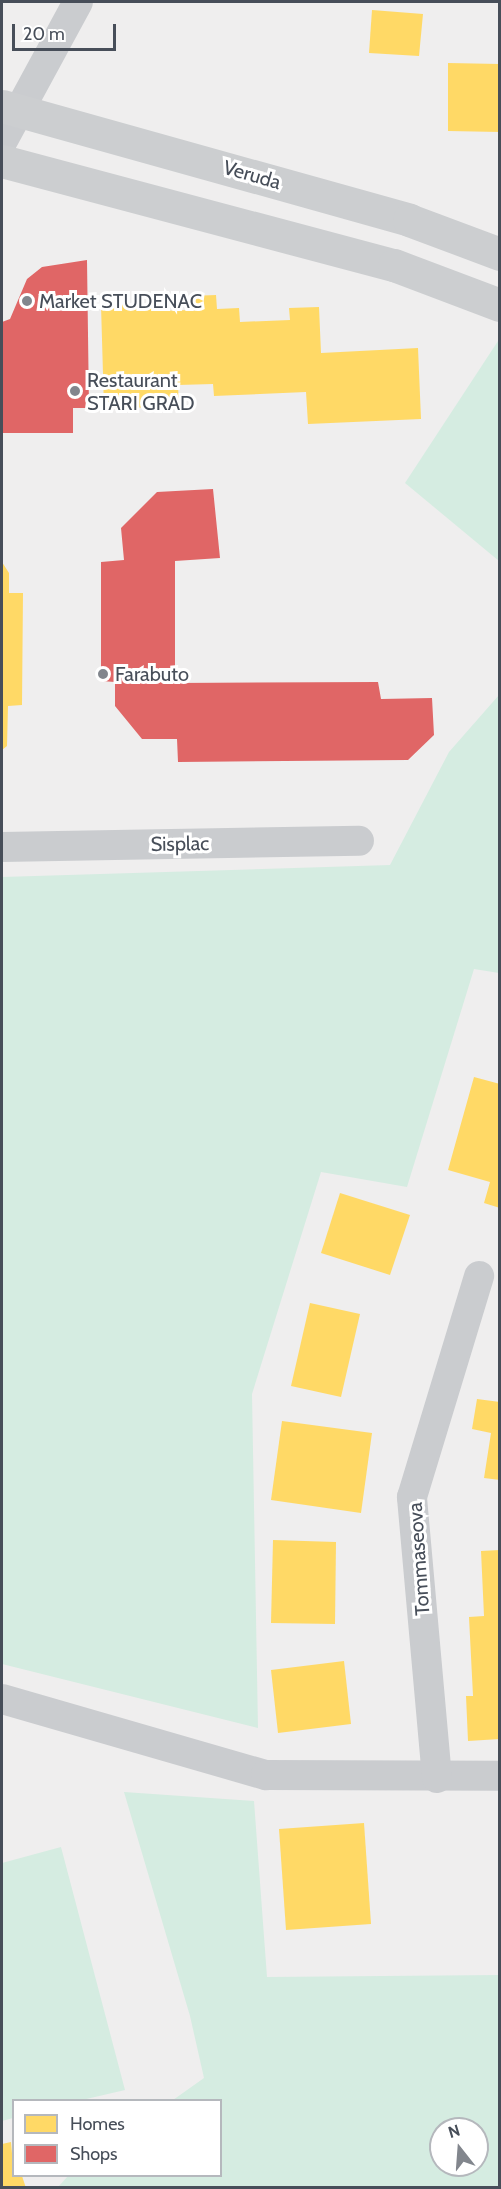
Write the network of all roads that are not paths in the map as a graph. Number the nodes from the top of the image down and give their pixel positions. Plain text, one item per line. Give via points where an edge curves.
1 (78, 2) edge
2 (11, 108) edge
3 (2, 142) edge
4 (2, 161) edge
5 (500, 254) edge
6 (500, 305) edge
7 (359, 841) dead end
8 (2, 847) edge
9 (479, 1276) dead end
10 (2, 1699) edge
11 (500, 1776) edge
12 (437, 1778) junction

1 - 2 street
2 - 3 street
2 - 5 main road, Veruda via 409,220
4 - 6 main road via 394,265
7 - 8 street, Sisplac
9 - 12 street, Tommaseova via 412,1497
10 - 12 street via 266,1775
11 - 12 street

